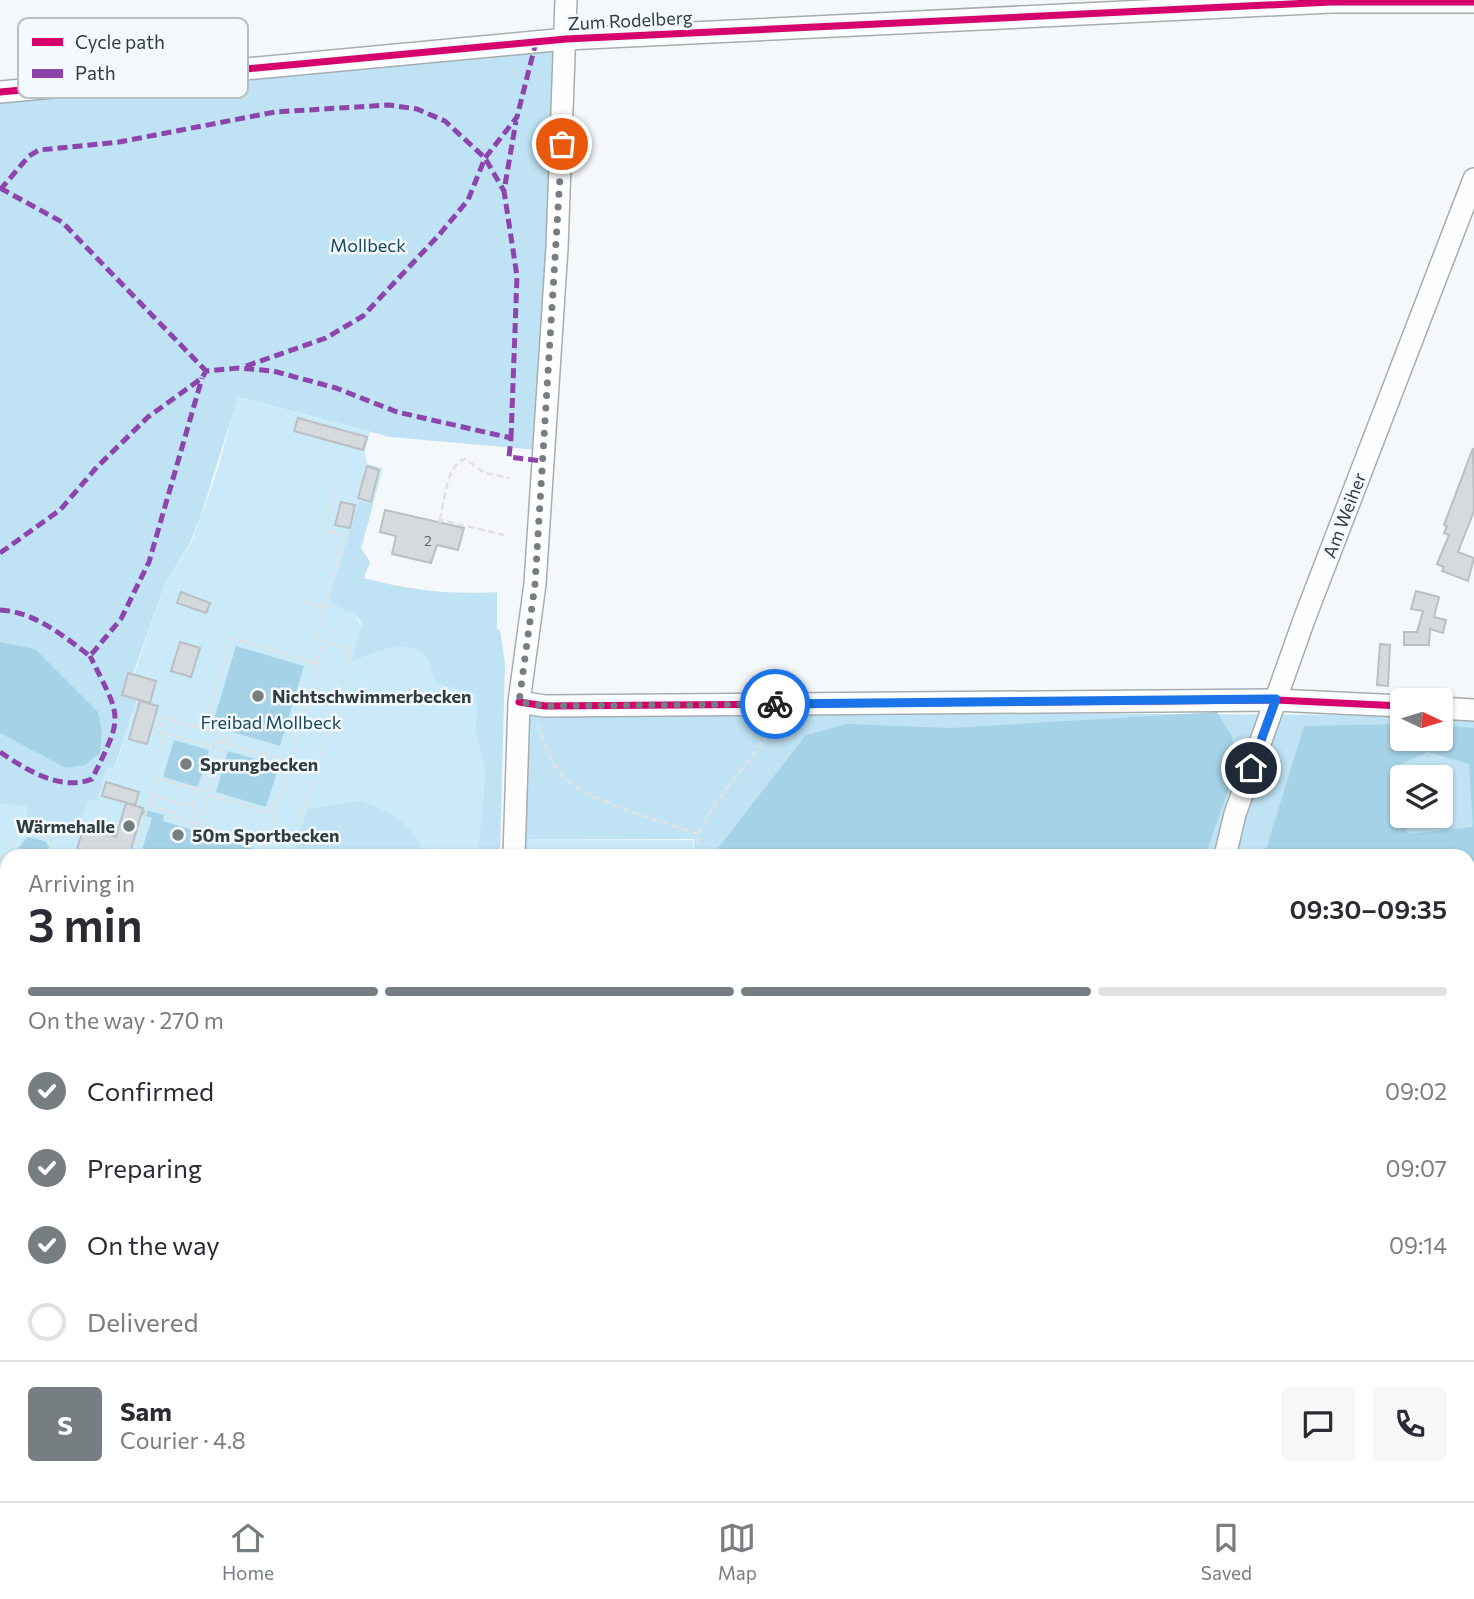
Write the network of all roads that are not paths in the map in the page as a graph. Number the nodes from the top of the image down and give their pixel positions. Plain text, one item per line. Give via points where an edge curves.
1 (566, 0) edge
2 (1474, 2) edge
3 (566, 39) junction
4 (248, 69) edge
5 (18, 90) edge
6 (0, 92) edge
7 (1474, 179) edge
8 (1276, 699) junction
9 (519, 702) junction
10 (1390, 705) edge
11 (1453, 709) edge
12 (1474, 710) edge
13 (514, 849) edge
14 (1226, 849) edge

1 - 3 street
2 - 3 street, Zum Rodelberg via 1331,2
3 - 4 street, Zum Rodelberg
3 - 9 street via 535,584
5 - 6 street, Zum Rodelberg
7 - 8 street, Am Weiher
8 - 9 street via 545,706
8 - 10 street
8 - 14 street, Am Weiher
9 - 13 street
11 - 12 street

